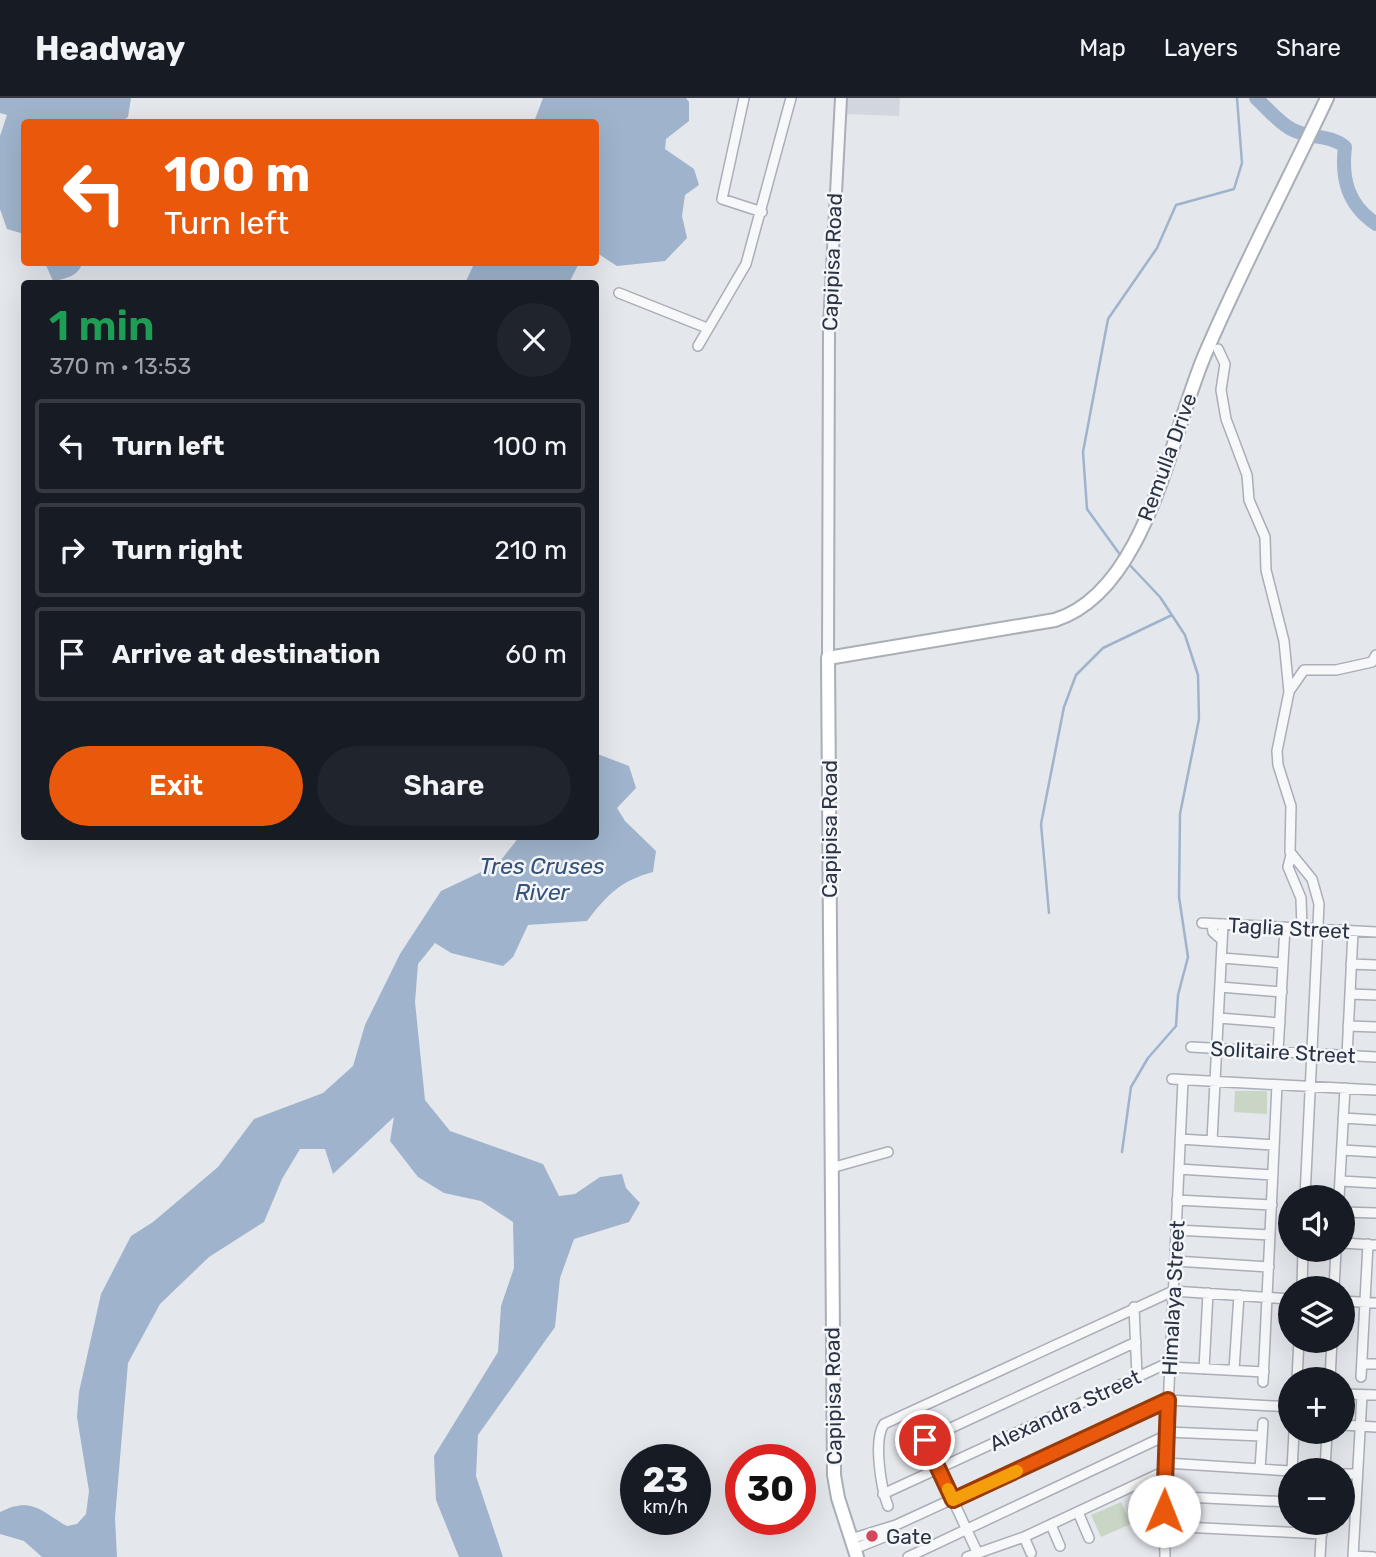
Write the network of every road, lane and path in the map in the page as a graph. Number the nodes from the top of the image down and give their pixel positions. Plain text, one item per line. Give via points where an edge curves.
1 (744, 98) edge
2 (792, 98) edge
3 (841, 98) edge
4 (1327, 98) edge
5 (762, 212) junction
6 (619, 293) dead end
7 (707, 328) junction
8 (698, 346) dead end
9 (1218, 349) dead end
10 (1376, 655) edge
11 (828, 658) junction
12 (1289, 692) junction
13 (1291, 855) junction
14 (1223, 924) junction
15 (1285, 928) junction
16 (1303, 928) junction
17 (1319, 929) junction
18 (1353, 931) junction
19 (1376, 932) edge
20 (1222, 940) junction
21 (1222, 958) junction
22 (1283, 963) junction
23 (1351, 964) junction
24 (1376, 965) edge
25 (1220, 987) junction
26 (1282, 992) junction
27 (1350, 994) junction
28 (1376, 995) edge
29 (1219, 1018) junction
30 (1280, 1023) junction
31 (1348, 1026) junction
32 (1376, 1027) edge
33 (1191, 1047) dead end
34 (1217, 1049) junction
35 (1278, 1052) junction
36 (1312, 1054) junction
37 (1347, 1056) junction
38 (1376, 1057) edge
39 (1172, 1079) dead end
40 (1183, 1080) junction
41 (1216, 1082) junction
42 (1277, 1085) junction
43 (1310, 1087) junction
44 (1345, 1088) junction
45 (1376, 1090) edge
46 (1343, 1118) junction
47 (1376, 1120) edge
48 (1180, 1139) junction
49 (1212, 1141) junction
50 (1274, 1145) junction
51 (1342, 1150) junction
52 (887, 1152) dead end
53 (1376, 1152) edge
54 (831, 1168) junction
55 (1179, 1169) junction
56 (1273, 1175) junction
57 (1340, 1181) junction
58 (1376, 1183) edge
59 (1306, 1185) edge
60 (1340, 1185) edge
61 (1177, 1200) junction
62 (1272, 1205) junction
63 (1355, 1212) edge
64 (1376, 1213) edge
65 (1176, 1230) junction
66 (1270, 1235) junction
67 (1372, 1244) edge
68 (1175, 1261) junction
69 (1269, 1267) junction
70 (1172, 1291) junction
71 (1208, 1293) junction
72 (1239, 1295) junction
73 (1267, 1297) junction
74 (1278, 1298) edge
75 (1355, 1302) edge
76 (1365, 1303) junction
77 (1376, 1303) edge
78 (1134, 1307) junction
79 (1136, 1342) junction
80 (1362, 1364) junction
81 (1376, 1364) edge
82 (1170, 1365) junction
83 (1204, 1369) junction
84 (1234, 1370) junction
85 (1137, 1376) junction
86 (1361, 1377) dead end
87 (1355, 1395) edge
88 (1362, 1395) junction
89 (1376, 1395) edge
90 (1168, 1400) junction
91 (1278, 1406) edge
92 (912, 1412) junction
93 (1263, 1423) dead end
94 (1355, 1426) edge
95 (1360, 1426) junction
96 (1376, 1427) edge
97 (1167, 1434) junction
98 (1262, 1436) junction
99 (925, 1440) junction
100 (1165, 1467) junction
101 (938, 1469) junction
102 (1260, 1469) junction
103 (1278, 1470) edge
104 (1357, 1474) joint
105 (883, 1494) junction
106 (1164, 1496) junction
107 (953, 1500) junction
108 (1278, 1501) edge
109 (888, 1506) dead end
110 (1078, 1512) junction
111 (1051, 1525) junction
112 (1164, 1526) junction
113 (966, 1528) junction
114 (1278, 1532) edge
115 (1322, 1535) edge
116 (1024, 1537) junction
117 (1089, 1538) dead end
118 (1060, 1546) dead end
119 (854, 1548) edge
120 (1031, 1553) dead end
121 (978, 1554) junction
122 (908, 1557) edge
123 (967, 1557) edge
124 (1165, 1557) edge
125 (1174, 1557) edge
126 (1320, 1557) edge
127 (1353, 1557) edge
128 (1373, 1557) edge

1 - 5 street via 722,199
2 - 5 street
3 - 11 street, Capipisa Road via 828,352
4 - 11 main road, Remulla Drive via 1205,354 1150,512 1103,589 1083,609 1055,620
5 - 7 street via 746,264
6 - 7 street
7 - 8 street
9 - 12 street via 1225,364 1226,419 1247,475 1249,500 1265,537 1266,570 1284,641
10 - 12 street via 1371,662 1346,668 1304,670
11 - 54 main road, Capipisa Road
12 - 13 street via 1277,751 1291,806
13 - 16 street via 1289,872 1301,898
13 - 17 street via 1312,879
14 - 15 street, Taglia Street
14 - 20 street
14 - 20 street, Taglia Street via 1207,924
15 - 16 street, Taglia Street
15 - 22 street
16 - 17 street, Taglia Street
17 - 18 street, Taglia Street
17 - 36 street
18 - 19 street, Taglia Street
18 - 23 street
20 - 21 street
21 - 22 street
21 - 25 street
22 - 26 street
23 - 24 street
23 - 27 street
25 - 26 street
25 - 29 street
26 - 30 street
27 - 28 street
27 - 31 street
29 - 30 street
29 - 34 street
30 - 35 street
31 - 32 street
31 - 37 street
33 - 34 street, Solitaire Street
34 - 35 street, Solitaire Street
34 - 41 street
35 - 36 street, Solitaire Street
36 - 37 street, Solitaire Street
36 - 43 street
37 - 38 street, Solitaire Street
39 - 40 street
40 - 41 street
40 - 48 street, Himalaya Street
41 - 42 street
41 - 49 street
42 - 43 street
42 - 50 street
43 - 44 street
43 - 59 street
44 - 45 street
44 - 46 street
46 - 47 street
46 - 51 street
48 - 49 street
48 - 55 street, Himalaya Street
49 - 50 street
50 - 56 street
51 - 53 street
51 - 57 street
52 - 54 street
54 - 119 main road, Capipisa Road via 834,1475
55 - 56 street
55 - 61 street, Himalaya Street
56 - 62 street
57 - 58 street
57 - 60 street
61 - 62 street
61 - 65 street, Himalaya Street
62 - 66 street
63 - 64 street
65 - 66 street
65 - 68 street, Himalaya Street
66 - 69 street
67 - 76 street
68 - 69 street
68 - 70 street, Himalaya Street
69 - 73 street
70 - 71 street
70 - 78 street
70 - 82 street, Himalaya Street
71 - 72 street
71 - 83 street
72 - 73 street
72 - 84 street
73 - 74 street
73 - 84 street, Alexandra Street via 1264,1377
75 - 76 street
76 - 77 street
76 - 80 street
78 - 79 street
78 - 92 street
79 - 85 street
79 - 99 street
80 - 81 street
80 - 86 street
82 - 83 street, Alexandra Street
82 - 85 street, Alexandra Street
82 - 90 street, Himalaya Street
83 - 84 street, Alexandra Street
85 - 101 street, Alexandra Street
87 - 88 street
88 - 89 street
88 - 95 street
90 - 91 street
90 - 97 street, Himalaya Street
90 - 107 street
92 - 99 street
92 - 105 street via 881,1427
93 - 98 street
94 - 95 street
95 - 96 street
95 - 104 street
97 - 98 street
97 - 100 street, Himalaya Street
97 - 113 street
98 - 102 street
99 - 101 street
100 - 102 street
100 - 106 street, Himalaya Street
100 - 110 street
101 - 105 street, Alexandra Street
101 - 107 street
102 - 103 street
104 - 127 street
105 - 109 street
106 - 108 street
106 - 112 street, Himalaya Street
107 - 113 street
107 - 119 street
110 - 111 street
110 - 117 street
111 - 116 street
111 - 118 street
112 - 114 street
112 - 124 street, Himalaya Street
113 - 121 street
113 - 122 street
115 - 126 street
116 - 120 street
116 - 121 street
121 - 123 street
124 - 125 street
127 - 128 street

